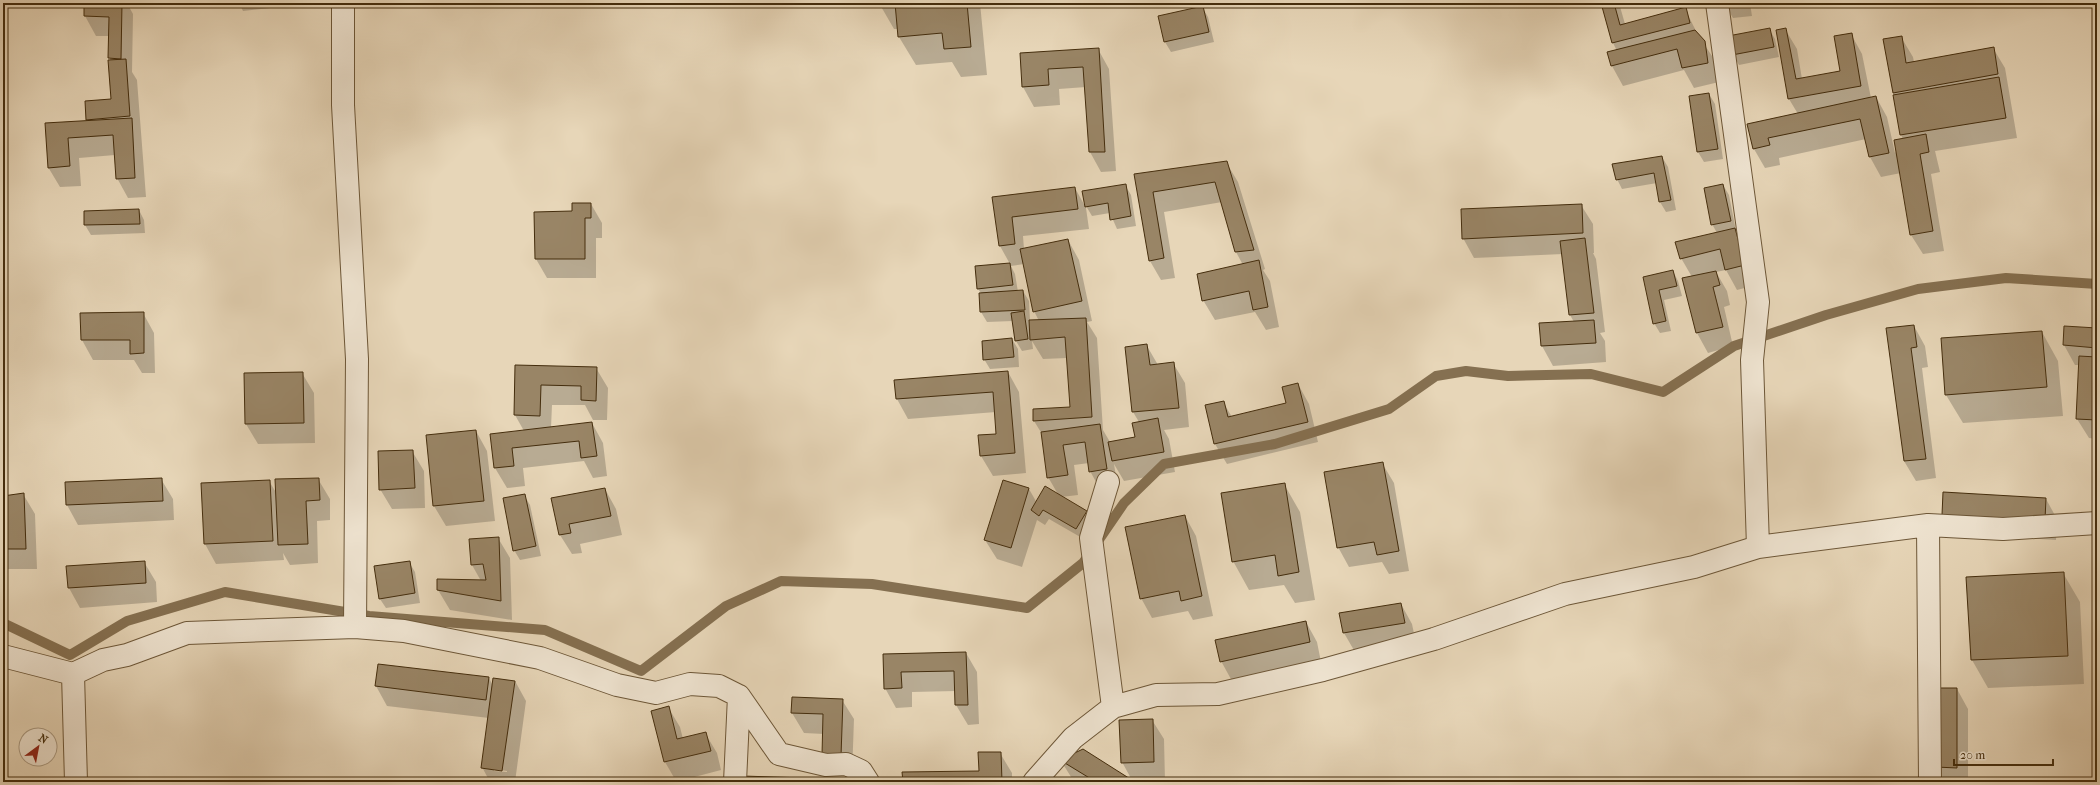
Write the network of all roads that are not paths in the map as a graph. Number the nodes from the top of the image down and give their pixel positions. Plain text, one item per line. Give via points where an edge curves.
1 (343, 3) edge
2 (1717, 3) edge
3 (1108, 482) dead end
4 (2097, 522) edge
5 (1928, 526) junction
6 (1758, 547) junction
7 (355, 627) junction
8 (3, 656) edge
9 (74, 674) junction
10 (739, 696) junction
11 (1113, 707) junction
12 (863, 778) edge
13 (76, 782) edge
14 (735, 782) edge
15 (1034, 782) edge
16 (1930, 782) edge

1 - 7 street via 343,105 357,359
2 - 6 street via 1758,302 1752,360
3 - 11 street via 1091,538
4 - 5 street via 2002,529
5 - 6 street
5 - 16 street
6 - 11 street via 1694,568 1565,594 1434,639 1323,670 1218,694 1156,695
7 - 9 street via 187,634 127,656 103,660
7 - 10 street via 404,631 540,658 617,685 656,693 690,684 719,686
8 - 9 street
9 - 13 street
10 - 12 street via 779,754 826,765 846,764
10 - 14 street
11 - 15 street via 1073,738

